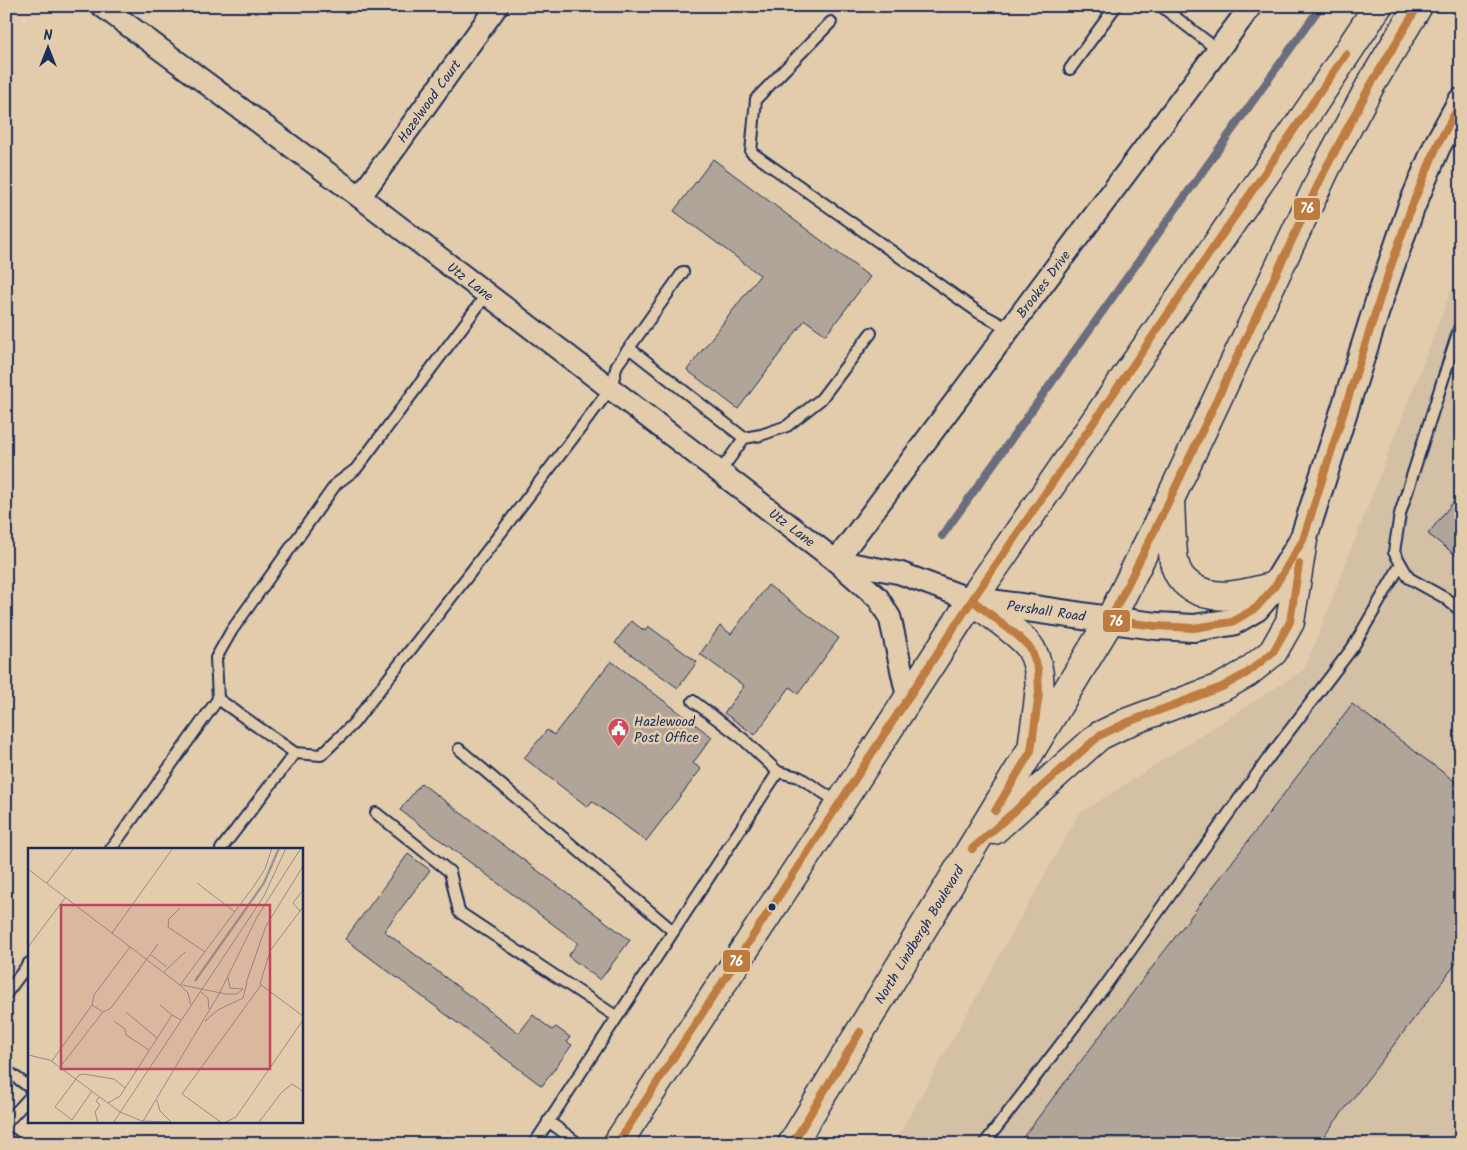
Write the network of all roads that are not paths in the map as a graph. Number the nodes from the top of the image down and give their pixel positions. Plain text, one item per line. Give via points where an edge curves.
1 (102, 6) edge
2 (497, 6) edge
3 (1116, 6) edge
4 (1161, 6) edge
5 (1251, 6) edge
6 (1378, 6) edge
7 (1418, 6) edge
8 (831, 22) dead end
9 (1218, 50) junction
10 (1070, 69) dead end
11 (1461, 102) edge
12 (360, 198) junction
13 (683, 272) dead end
14 (487, 294) junction
15 (1461, 324) edge
16 (1009, 330) junction
17 (871, 333) dead end
18 (629, 348) junction
19 (611, 388) junction
20 (744, 438) junction
21 (720, 472) junction
22 (1170, 499) junction
23 (1303, 540) junction
24 (836, 560) junction
25 (1401, 564) junction
26 (1275, 586) junction
27 (972, 600) junction
28 (1461, 611) edge
29 (1110, 620) junction
30 (218, 699) junction
31 (908, 699) junction
32 (693, 701) dead end
33 (459, 749) dead end
34 (1031, 751) junction
35 (295, 753) junction
36 (778, 772) junction
37 (840, 804) junction
38 (376, 813) dead end
39 (112, 848) edge
40 (222, 848) edge
41 (972, 849) junction
42 (673, 931) junction
43 (28, 964) edge
44 (6, 994) edge
45 (617, 1017) junction
46 (6, 1070) edge
47 (28, 1086) edge
48 (28, 1099) edge
49 (548, 1121) junction
50 (6, 1124) edge
51 (1461, 1136) edge
52 (534, 1144) edge
53 (578, 1144) edge
54 (617, 1144) edge
55 (792, 1144) edge
56 (984, 1144) edge
57 (1456, 1144) edge

1 - 12 street, Utz Lane
2 - 12 street, Hazelwood Court
3 - 10 lane
4 - 9 lane
5 - 9 street, Brookes Drive
6 - 27 highway
7 - 22 highway, North Lindbergh Boulevard via 1326,168
8 - 16 lane via 756,99 751,152 978,312
9 - 16 street, Brookes Drive
11 - 23 street, Pershall Road via 1437,146 1411,208
12 - 14 street, Utz Lane
13 - 18 lane
14 - 19 street, Utz Lane
14 - 30 lane via 356,469 336,484 232,630 216,658
15 - 25 lane via 1400,514 1394,552
16 - 24 street, Brookes Drive
17 - 20 lane via 821,399 787,426
18 - 19 lane via 618,365
18 - 20 lane
19 - 21 street, Utz Lane
19 - 35 lane via 353,724 320,755
20 - 21 lane
21 - 24 street, Utz Lane
22 - 26 highway via 1174,563 1182,581 1200,593 1224,596
22 - 29 highway, North Lindbergh Boulevard
23 - 26 street, Pershall Road
23 - 41 highway via 1290,622 1273,652 1247,673 1222,687 1099,736
24 - 27 street, Utz Lane via 900,572
24 - 31 street, Utz Lane via 878,598 890,618
25 - 28 lane via 1409,578
25 - 56 lane via 1353,647 1267,760 1103,989
26 - 29 street, Pershall Road via 1256,608 1232,622 1194,628
27 - 29 street, Pershall Road
27 - 31 highway
27 - 34 highway via 1031,649 1038,669 1039,693
29 - 34 highway, North Lindbergh Boulevard
30 - 35 lane
30 - 39 lane
31 - 37 highway
32 - 36 lane via 742,738
33 - 42 lane
34 - 41 highway, North Lindbergh Boulevard
35 - 40 lane
36 - 37 lane via 799,777
36 - 42 lane
37 - 54 highway
38 - 45 lane via 450,872 459,912
41 - 55 highway, North Lindbergh Boulevard
42 - 45 lane
43 - 44 lane
45 - 49 lane
46 - 47 lane
48 - 50 lane
49 - 52 lane
49 - 53 lane
51 - 57 lane

